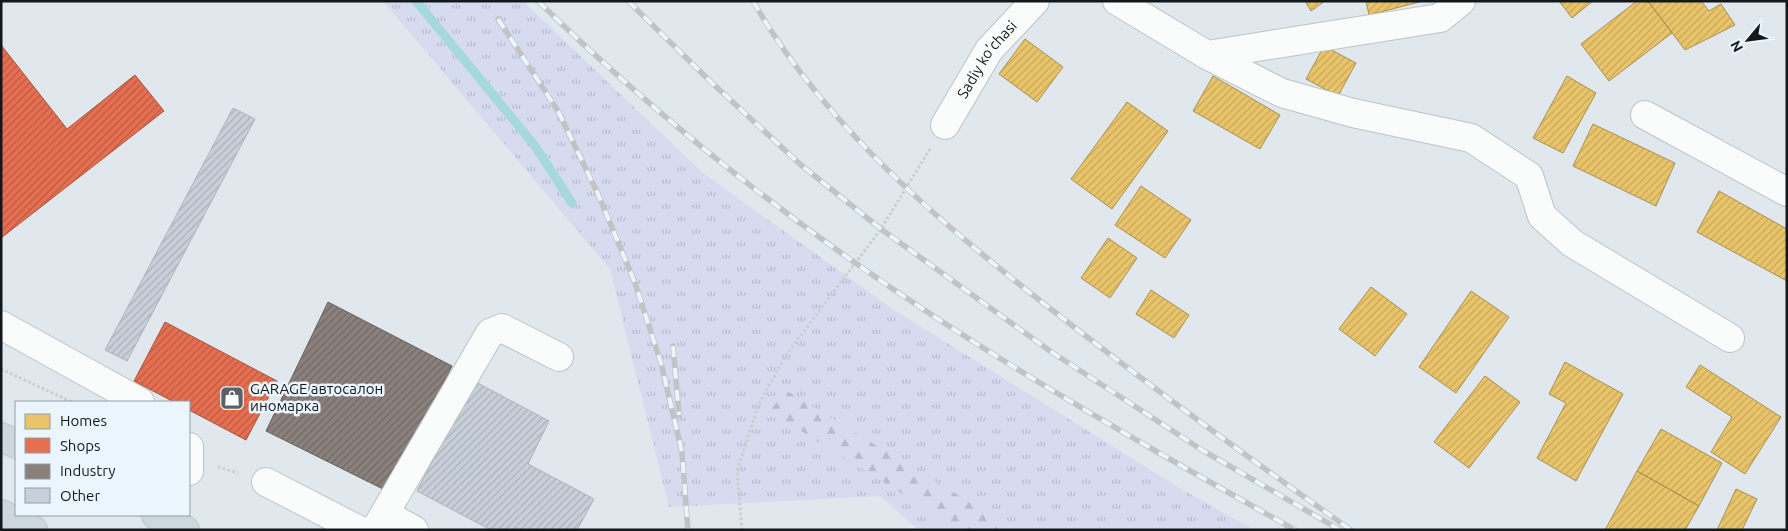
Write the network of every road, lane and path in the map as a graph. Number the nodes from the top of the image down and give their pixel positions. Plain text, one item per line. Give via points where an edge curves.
1 (1035, 1) edge
2 (1117, 1) edge
3 (1461, 1) edge
4 (1207, 55) junction
5 (1645, 116) dead end
6 (945, 125) joint
7 (1787, 192) edge
8 (1, 325) edge
9 (1730, 338) dead end
10 (559, 357) dead end
11 (1, 369) edge
12 (70, 401) edge
13 (138, 401) edge
14 (1, 437) edge
15 (15, 444) edge
16 (190, 459) edge
17 (266, 482) joint
18 (1, 514) edge
19 (159, 516) edge
20 (380, 522) edge
21 (183, 524) edge
22 (33, 530) edge
23 (359, 530) edge
24 (414, 530) edge
25 (742, 530) edge

1 - 6 street, Sadiy ko'chasi via 989,50
2 - 4 street
3 - 4 street via 1440,18
4 - 9 street via 1282,93 1353,113 1471,138 1529,176 1542,216 1572,243
5 - 7 street
6 - 25 path via 881,229 786,355 758,406 737,471
8 - 13 street
10 - 20 street via 502,328 490,333
11 - 12 path
14 - 15 highway
16 - 17 path
17 - 23 street
18 - 22 highway
19 - 21 highway
20 - 24 street

